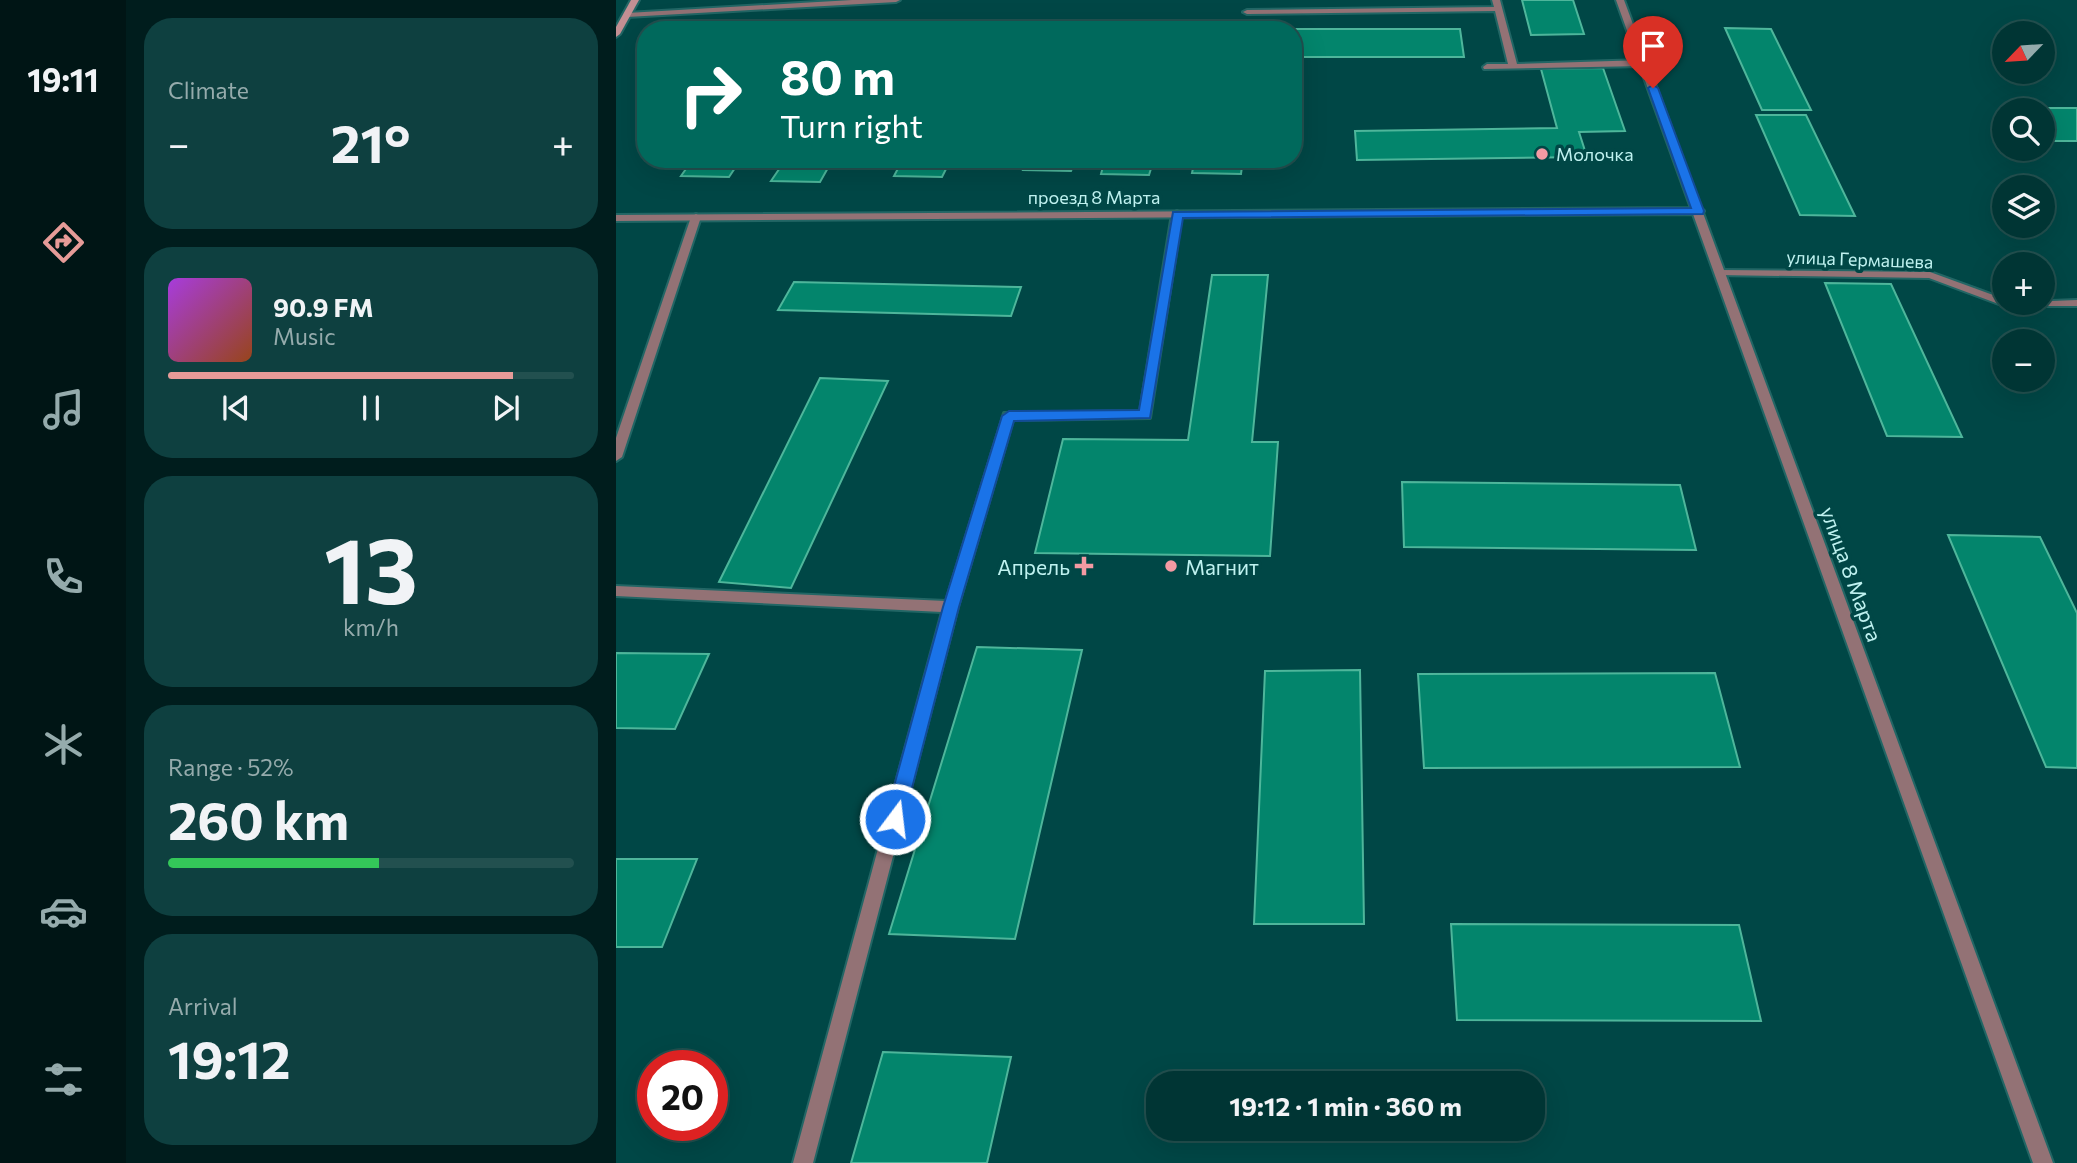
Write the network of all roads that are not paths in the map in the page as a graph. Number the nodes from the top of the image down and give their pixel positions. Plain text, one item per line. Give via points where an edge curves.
1 (635, 0) edge
2 (896, 0) edge
3 (1620, 0) edge
4 (1497, 4) edge
5 (1247, 12) dead end
6 (627, 15) junction
7 (616, 34) edge
8 (1644, 64) junction
9 (1487, 66) dead end
10 (1513, 66) junction
11 (1699, 211) junction
12 (1177, 214) junction
13 (696, 217) junction
14 (616, 218) edge
15 (1720, 273) junction
16 (2077, 303) edge
17 (616, 457) edge
18 (616, 591) edge
19 (951, 607) junction
20 (803, 1163) edge
21 (2043, 1163) edge

1 - 6 main road
2 - 6 street
3 - 8 street, улица 8 Марта
4 - 5 street
4 - 10 street
6 - 7 main road
8 - 10 street
8 - 11 street, улица 8 Марта
9 - 10 street
11 - 12 street, проезд 8 Марта
11 - 15 street, улица 8 Марта
12 - 13 street, проезд 8 Марта
12 - 19 street via 1146,415 1009,416
13 - 14 street, проезд 8 Марта
13 - 17 street
15 - 16 street, улица Гермашева via 1930,275 2004,303
15 - 21 street, улица 8 Марта
18 - 19 street
19 - 20 street

